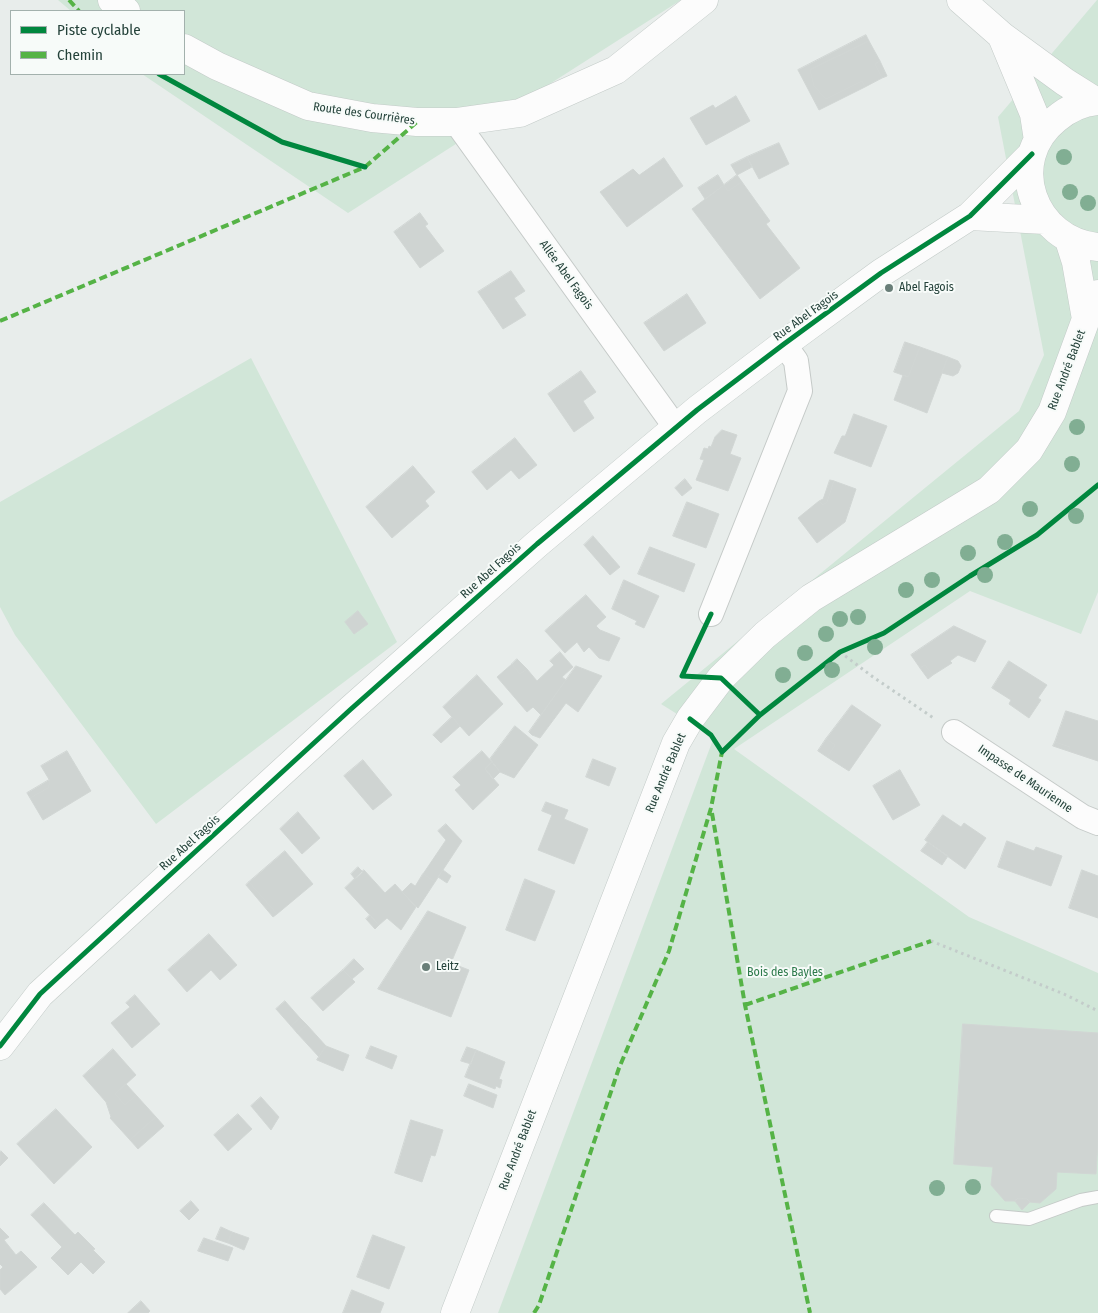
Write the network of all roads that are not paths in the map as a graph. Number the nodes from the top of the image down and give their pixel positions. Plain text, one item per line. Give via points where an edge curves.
1 (112, 0) edge
2 (704, 0) edge
3 (961, 0) edge
4 (125, 10) edge
5 (1002, 36) junction
6 (185, 49) edge
7 (1096, 101) edge
8 (456, 122) junction
9 (1035, 147) junction
10 (970, 216) junction
11 (1045, 220) junction
12 (1069, 240) junction
13 (1098, 247) edge
14 (1098, 294) edge
15 (1086, 319) junction
16 (784, 344) junction
17 (676, 428) junction
18 (711, 614) dead end
19 (954, 732) road end
20 (1098, 823) edge
21 (0, 1046) edge
22 (1098, 1197) edge
23 (996, 1216) dead end
24 (455, 1313) edge

1 - 4 main road
2 - 8 main road, Route des Courrières via 616,70 520,113
3 - 5 main road
5 - 7 main road
5 - 9 main road via 1034,114
6 - 8 main road, Route des Courrières via 308,106 372,118
7 - 9 main road, Rue Abel Fagois via 1064,112 1049,125
8 - 17 street, Allée Abel Fagois
9 - 10 main road, Rue Abel Fagois
9 - 11 main road via 1029,178 1034,200
10 - 11 main road
10 - 16 main road, Rue Abel Fagois via 881,274
11 - 12 main road
12 - 13 main road
12 - 15 main road, Rue André Bablet
14 - 15 main road, Rue André Bablet
15 - 24 main road, Rue André Bablet via 1052,412 1029,450 989,490 811,598 765,635 720,678 690,719 676,743
16 - 17 main road, Rue Abel Fagois
16 - 18 street via 796,361 800,391
17 - 21 main road, Rue Abel Fagois via 537,544 264,789 40,994
19 - 20 street, Impasse de Maurienne via 1082,817
22 - 23 lane via 1029,1219

